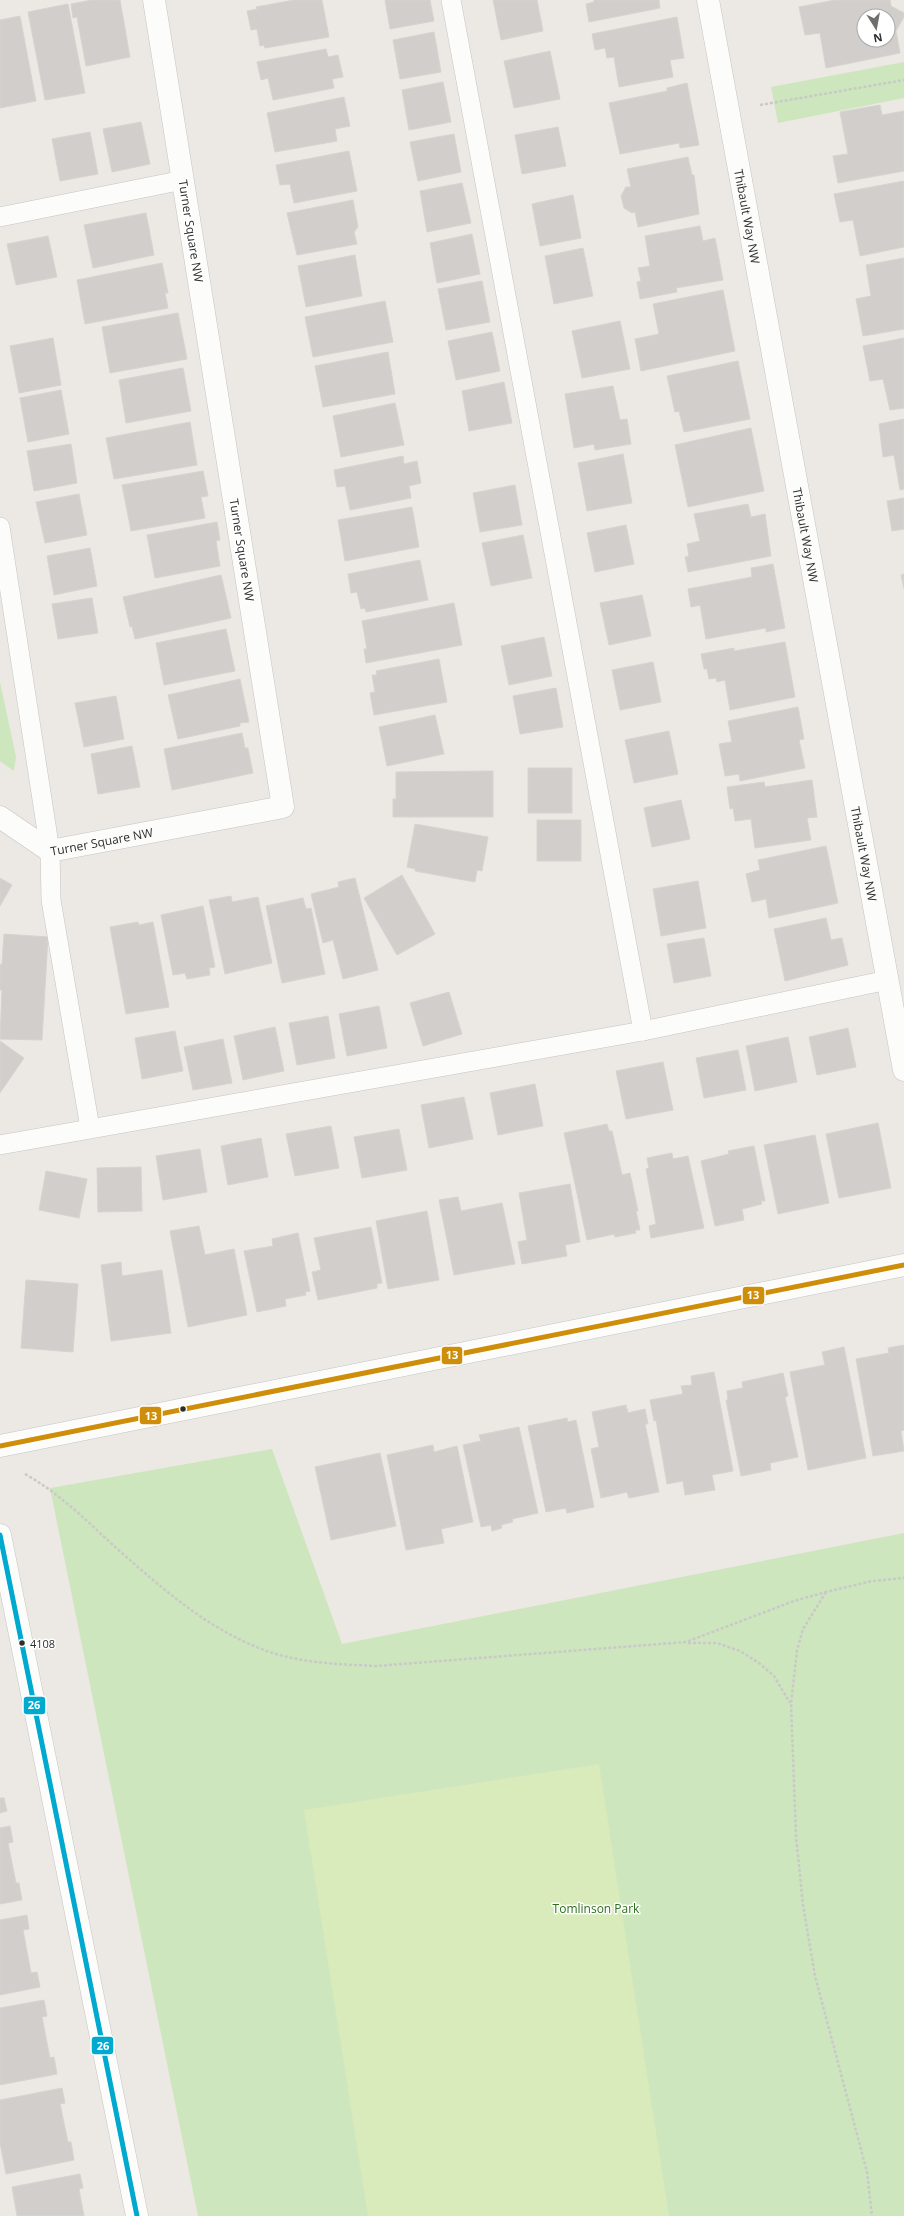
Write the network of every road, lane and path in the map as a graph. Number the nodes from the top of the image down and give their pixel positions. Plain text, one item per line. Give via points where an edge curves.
1 (154, 0) edge
2 (451, 0) edge
3 (708, 0) edge
4 (904, 80) edge
5 (728, 111) junction
6 (183, 180) junction
7 (0, 217) edge
8 (0, 527) edge
9 (0, 817) edge
10 (50, 851) junction
11 (888, 980) junction
12 (643, 1031) junction
13 (904, 1070) edge
14 (90, 1128) junction
15 (0, 1145) edge
16 (904, 1265) edge
17 (0, 1446) edge
18 (19, 1470) dead end
19 (0, 1535) edge
20 (904, 1578) edge
21 (826, 1592) junction
22 (686, 1642) junction
23 (791, 1704) junction
24 (137, 2216) edge
25 (872, 2216) edge

1 - 6 street, Turner Square NW
2 - 12 lane
3 - 5 street, Thibault Way NW
4 - 5 path
5 - 11 street, Thibault Way NW
6 - 7 lane
6 - 10 street, Turner Square NW via 283,807
8 - 10 lane
9 - 10 street, Turner Square NW
10 - 14 lane via 51,900
11 - 12 lane
11 - 13 street, Thibault Way NW
12 - 14 lane
14 - 15 lane
16 - 17 street
18 - 22 path via 50,1488 181,1604 254,1647 298,1659 376,1666
19 - 24 street
20 - 21 path via 872,1581
21 - 22 path via 794,1601
21 - 23 path via 803,1629
22 - 23 path via 717,1644 740,1651 774,1676
23 - 25 path via 796,1836 803,1905 815,1976 867,2172

